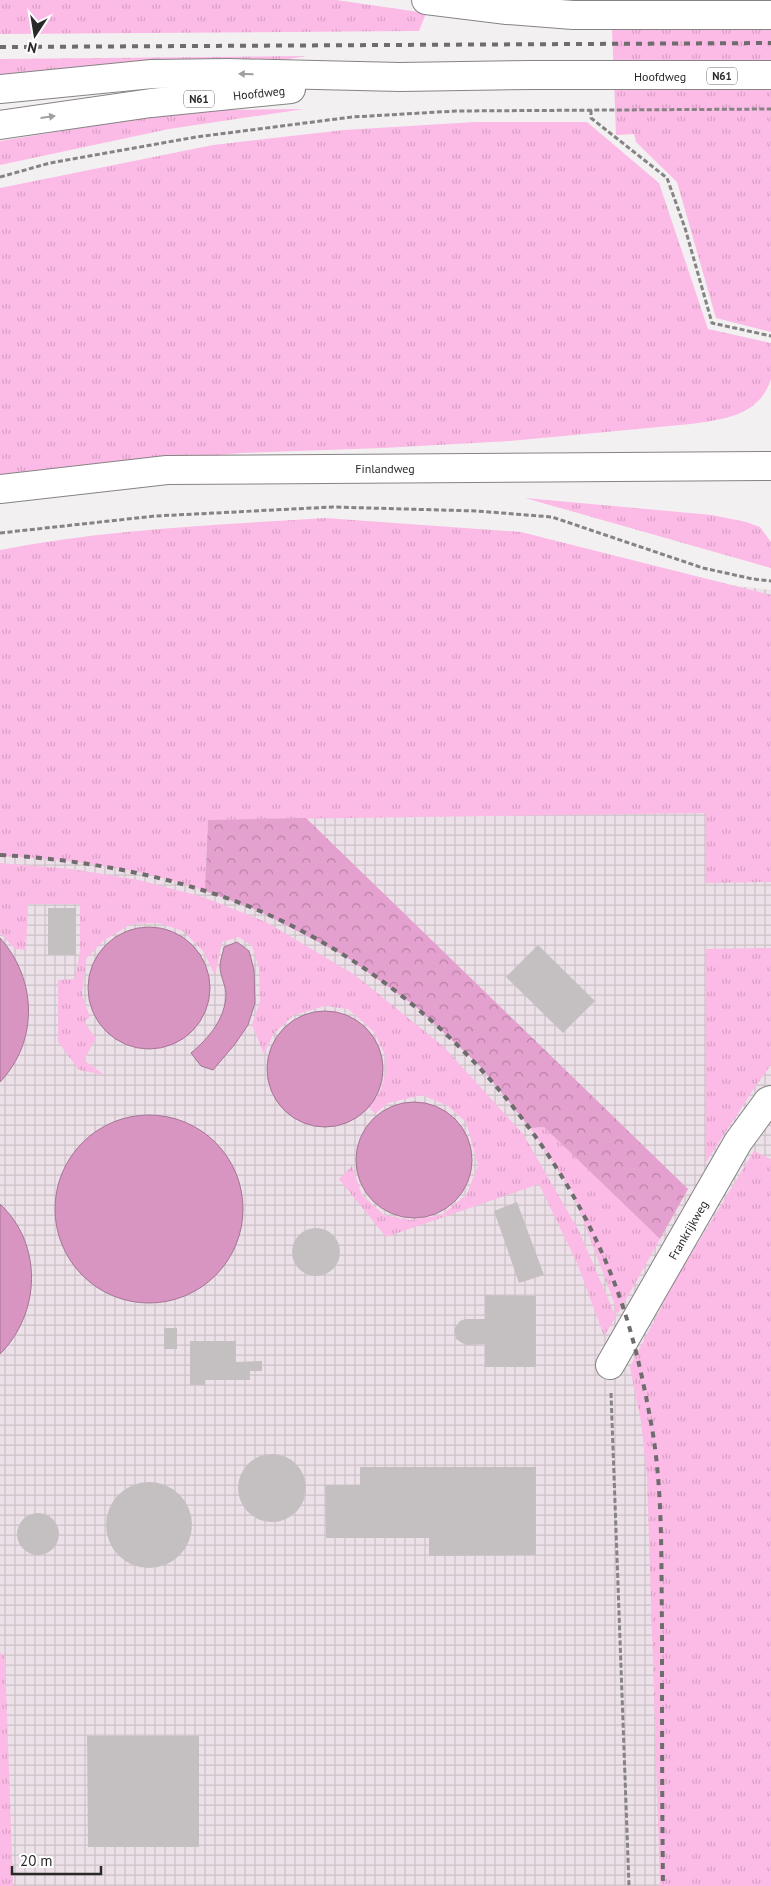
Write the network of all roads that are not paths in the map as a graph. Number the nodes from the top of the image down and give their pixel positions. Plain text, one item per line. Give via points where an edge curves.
1 (426, 0) edge
2 (771, 15) edge
3 (771, 75) edge
4 (400, 77) junction
5 (0, 89) edge
6 (0, 125) edge
7 (771, 466) edge
8 (0, 489) edge
9 (771, 1100) edge
10 (610, 1365) road end

1 - 2 street via 573,15
3 - 4 street, Hoofdweg / N61
4 -> 5 street, Hoofdweg / N61 via 152,74
6 -> 4 street, Hoofdweg / N61 via 150,103
7 - 8 street, Finlandweg via 166,470
9 - 10 street, Frankrijkweg via 738,1142

